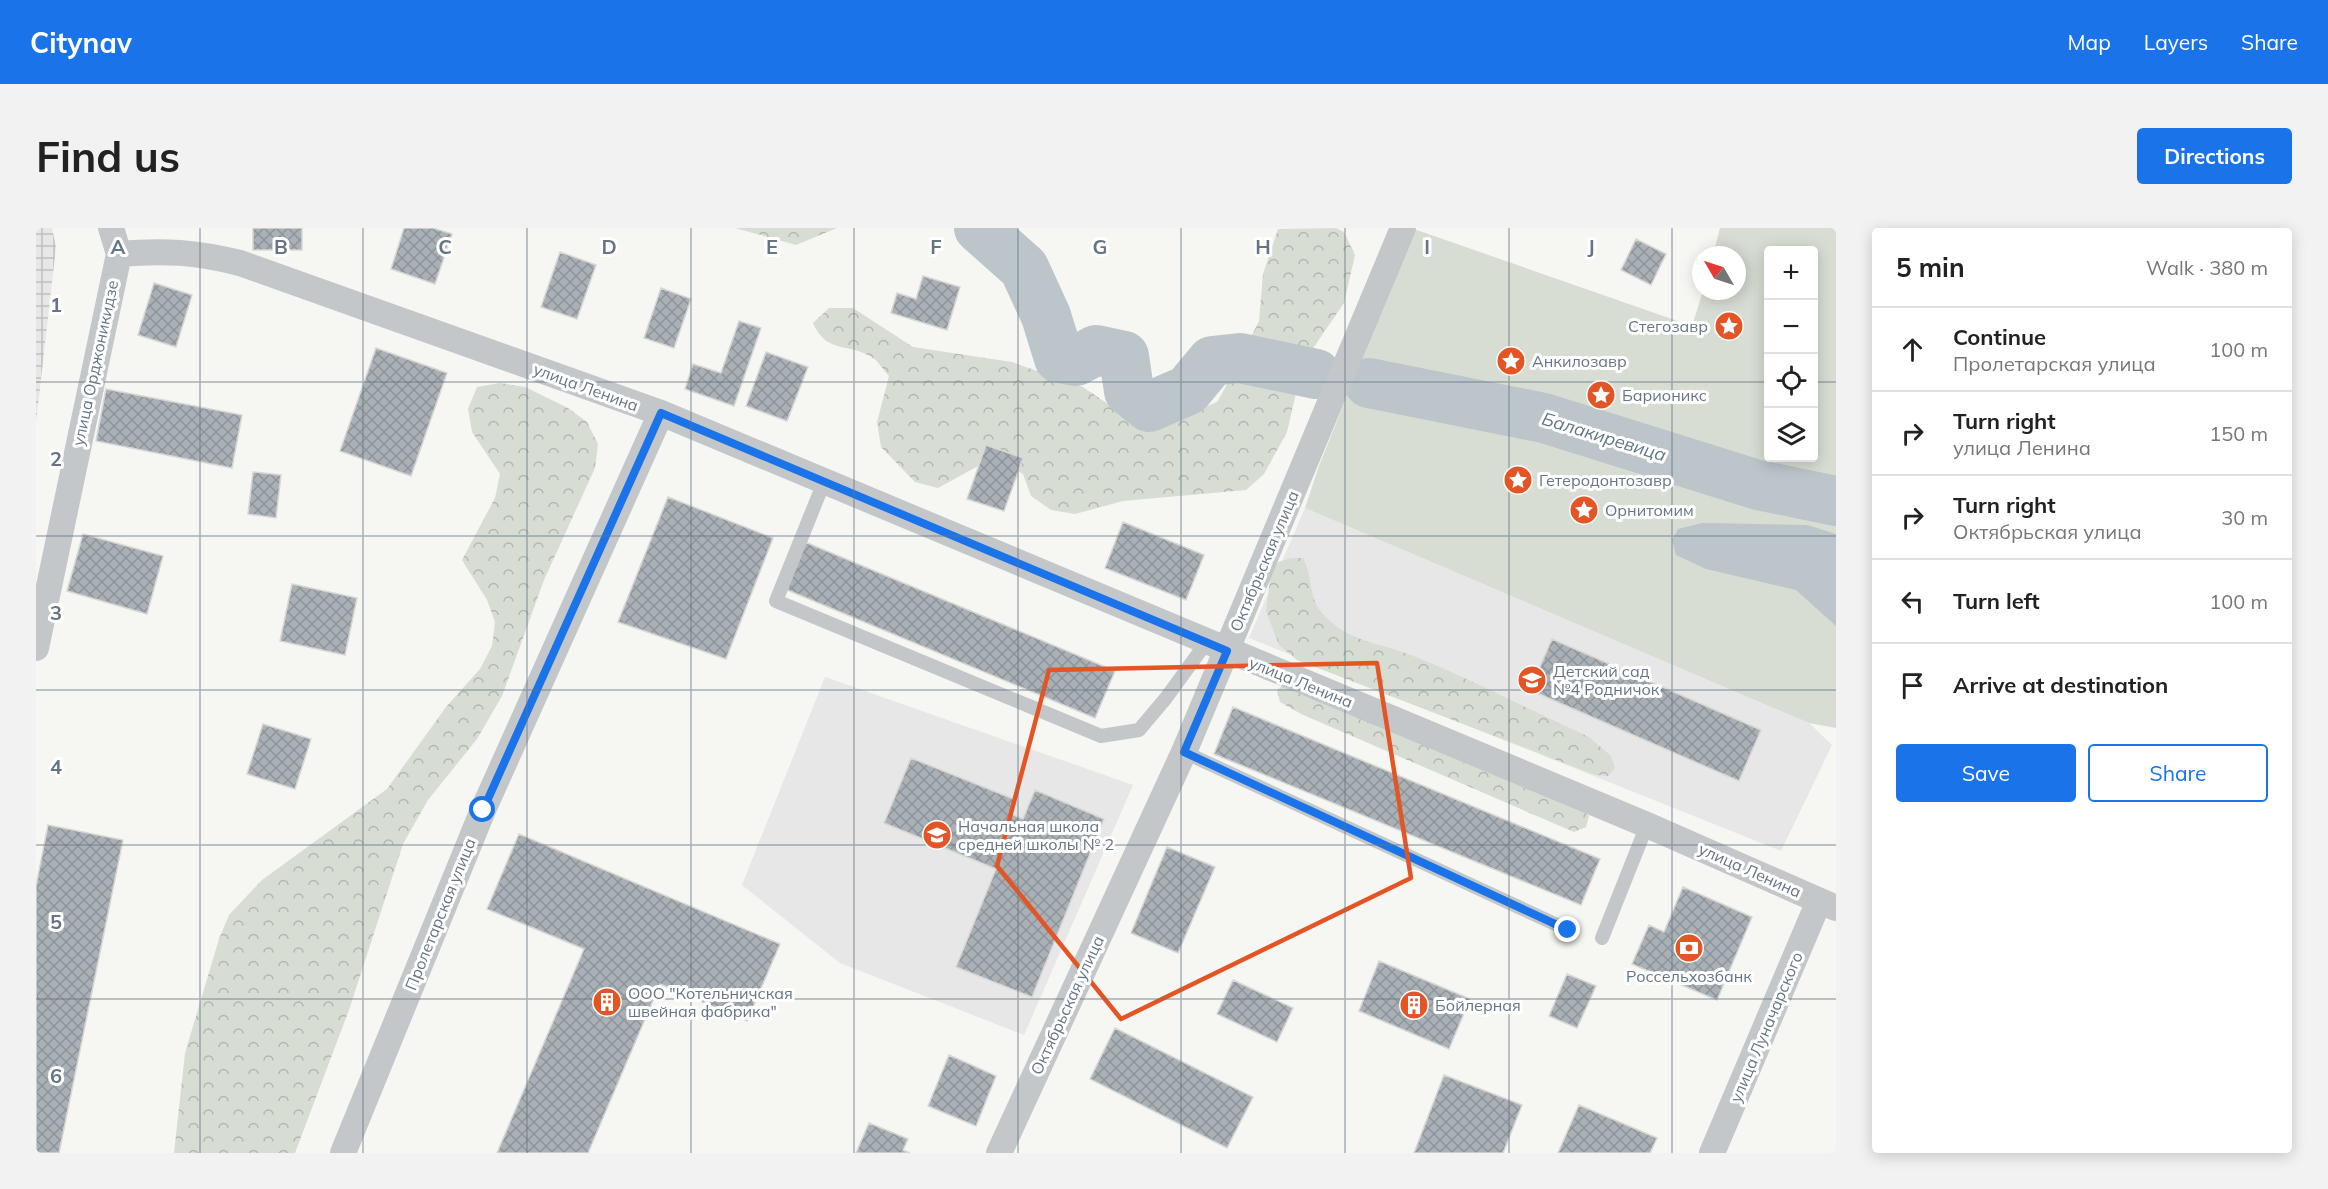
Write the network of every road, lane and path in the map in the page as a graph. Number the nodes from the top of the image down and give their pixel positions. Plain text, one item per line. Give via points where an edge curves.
1 (111, 228) edge
2 (1403, 228) edge
3 (119, 254) junction
4 (661, 413) junction
5 (824, 482) junction
6 (1216, 647) junction
7 (36, 648) edge
8 (1184, 752) junction
9 (1647, 825) junction
10 (1828, 904) edge
11 (1568, 930) dead end
12 (1602, 938) dead end
13 (343, 1153) edge
14 (999, 1153) edge
15 (1712, 1153) edge

1 - 3 street
2 - 6 street, Октябрьская улица
3 - 4 street, улица Ленина via 198,253 240,263
3 - 7 street, улица Орджоникидзе
4 - 5 street, улица Ленина
4 - 13 street, Пролетарская улица via 483,810
5 - 6 street, улица Ленина
5 - 6 lane via 776,602 1101,736 1138,730
6 - 8 street, Октябрьская улица
6 - 9 street, улица Ленина
8 - 11 lane
8 - 14 street, Октябрьская улица
9 - 10 street, улица Ленина
9 - 12 lane
10 - 15 street, улица Луначарского

